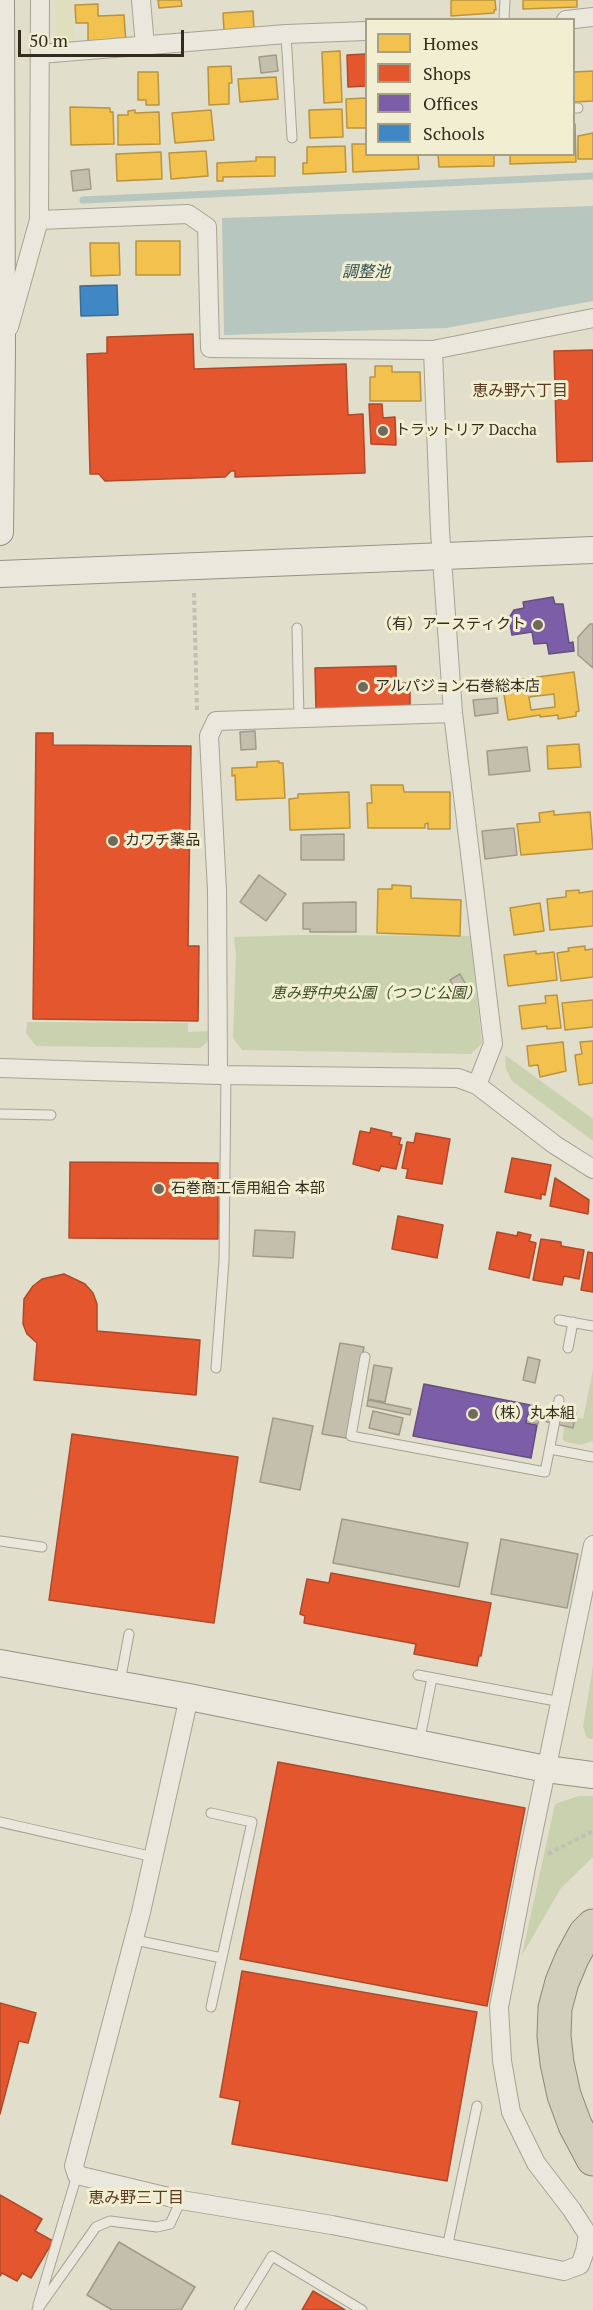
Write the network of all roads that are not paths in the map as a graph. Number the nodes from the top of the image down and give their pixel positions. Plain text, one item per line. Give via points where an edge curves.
1 (2, 0) edge
2 (40, 0) edge
3 (141, 0) edge
4 (505, 0) edge
5 (593, 17) edge
6 (504, 18) edge
7 (575, 19) edge
8 (365, 31) edge
9 (286, 34) junction
10 (145, 46) junction
11 (40, 54) junction
12 (292, 138) dead end
13 (39, 220) junction
14 (593, 318) edge
15 (2, 349) junction
16 (432, 350) junction
17 (0, 532) edge
18 (593, 550) edge
19 (443, 555) junction
20 (0, 574) edge
21 (297, 628) dead end
22 (453, 713) junction
23 (299, 718) junction
24 (0, 1068) edge
25 (222, 1075) junction
26 (477, 1084) junction
27 (0, 1114) edge
28 (51, 1115) dead end
29 (593, 1169) edge
30 (559, 1320) dead end
31 (573, 1322) junction
32 (593, 1326) edge
33 (568, 1348) dead end
34 (365, 1357) dead end
35 (216, 1368) dead end
36 (559, 1400) dead end
37 (550, 1449) junction
38 (593, 1457) edge
39 (0, 1541) edge
40 (593, 1545) edge
41 (42, 1547) dead end
42 (586, 1617) edge
43 (129, 1634) dead end
44 (0, 1663) edge
45 (418, 1675) dead end
46 (432, 1678) junction
47 (119, 1685) junction
48 (189, 1697) junction
49 (561, 1702) junction
50 (419, 1743) junction
51 (546, 1769) junction
52 (593, 1775) edge
53 (211, 1813) dead end
54 (0, 1822) edge
55 (154, 1857) junction
56 (593, 1926) edge
57 (135, 1940) junction
58 (222, 1958) junction
59 (593, 1965) edge
60 (211, 2007) dead end
61 (477, 2106) dead end
62 (593, 2116) edge
63 (593, 2159) edge
64 (77, 2175) junction
65 (181, 2200) junction
66 (590, 2240) edge
67 (447, 2248) junction
68 (37, 2310) edge
69 (239, 2310) edge
70 (362, 2310) edge

1 - 15 street
2 - 11 street
3 - 10 street
4 - 6 lane
5 - 7 street
8 - 9 street
9 - 10 street
9 - 12 lane
10 - 11 street
11 - 13 street
13 - 15 street
13 - 16 street via 188,214 207,227 210,348
14 - 16 street
15 - 17 street
16 - 19 street
18 - 19 street
19 - 20 street
19 - 22 street
21 - 23 lane
22 - 23 street
22 - 26 street via 493,1044
23 - 25 street via 216,721 208,736
24 - 25 street
25 - 26 street via 434,1077
25 - 35 lane via 224,1261
26 - 29 street via 555,1145
27 - 28 lane
30 - 31 lane
31 - 32 lane
31 - 33 lane
34 - 37 lane via 351,1436 545,1472
36 - 37 lane
37 - 38 lane
39 - 41 lane
40 - 42 street
42 - 49 street
43 - 47 lane
44 - 47 street
45 - 46 lane
46 - 49 lane
46 - 50 lane
47 - 48 street
48 - 50 street
48 - 55 street
49 - 51 street
50 - 51 street
51 - 52 street
51 - 66 street via 500,2007 502,2061 511,2112 536,2163 573,2210
53 - 58 lane via 252,1822
54 - 55 lane
55 - 57 street
56 - 63 highway via 585,1934 562,1982 555,2008 554,2036 564,2095
57 - 58 lane
57 - 64 street via 74,2166
58 - 60 lane
59 - 62 highway via 581,1990 575,2038 578,2070
61 - 67 lane
64 - 65 street
64 - 68 lane
65 - 67 street
65 - 68 lane via 170,2224 157,2227 110,2222 96,2227
66 - 67 street via 580,2265 564,2271
69 - 70 lane via 272,2256

